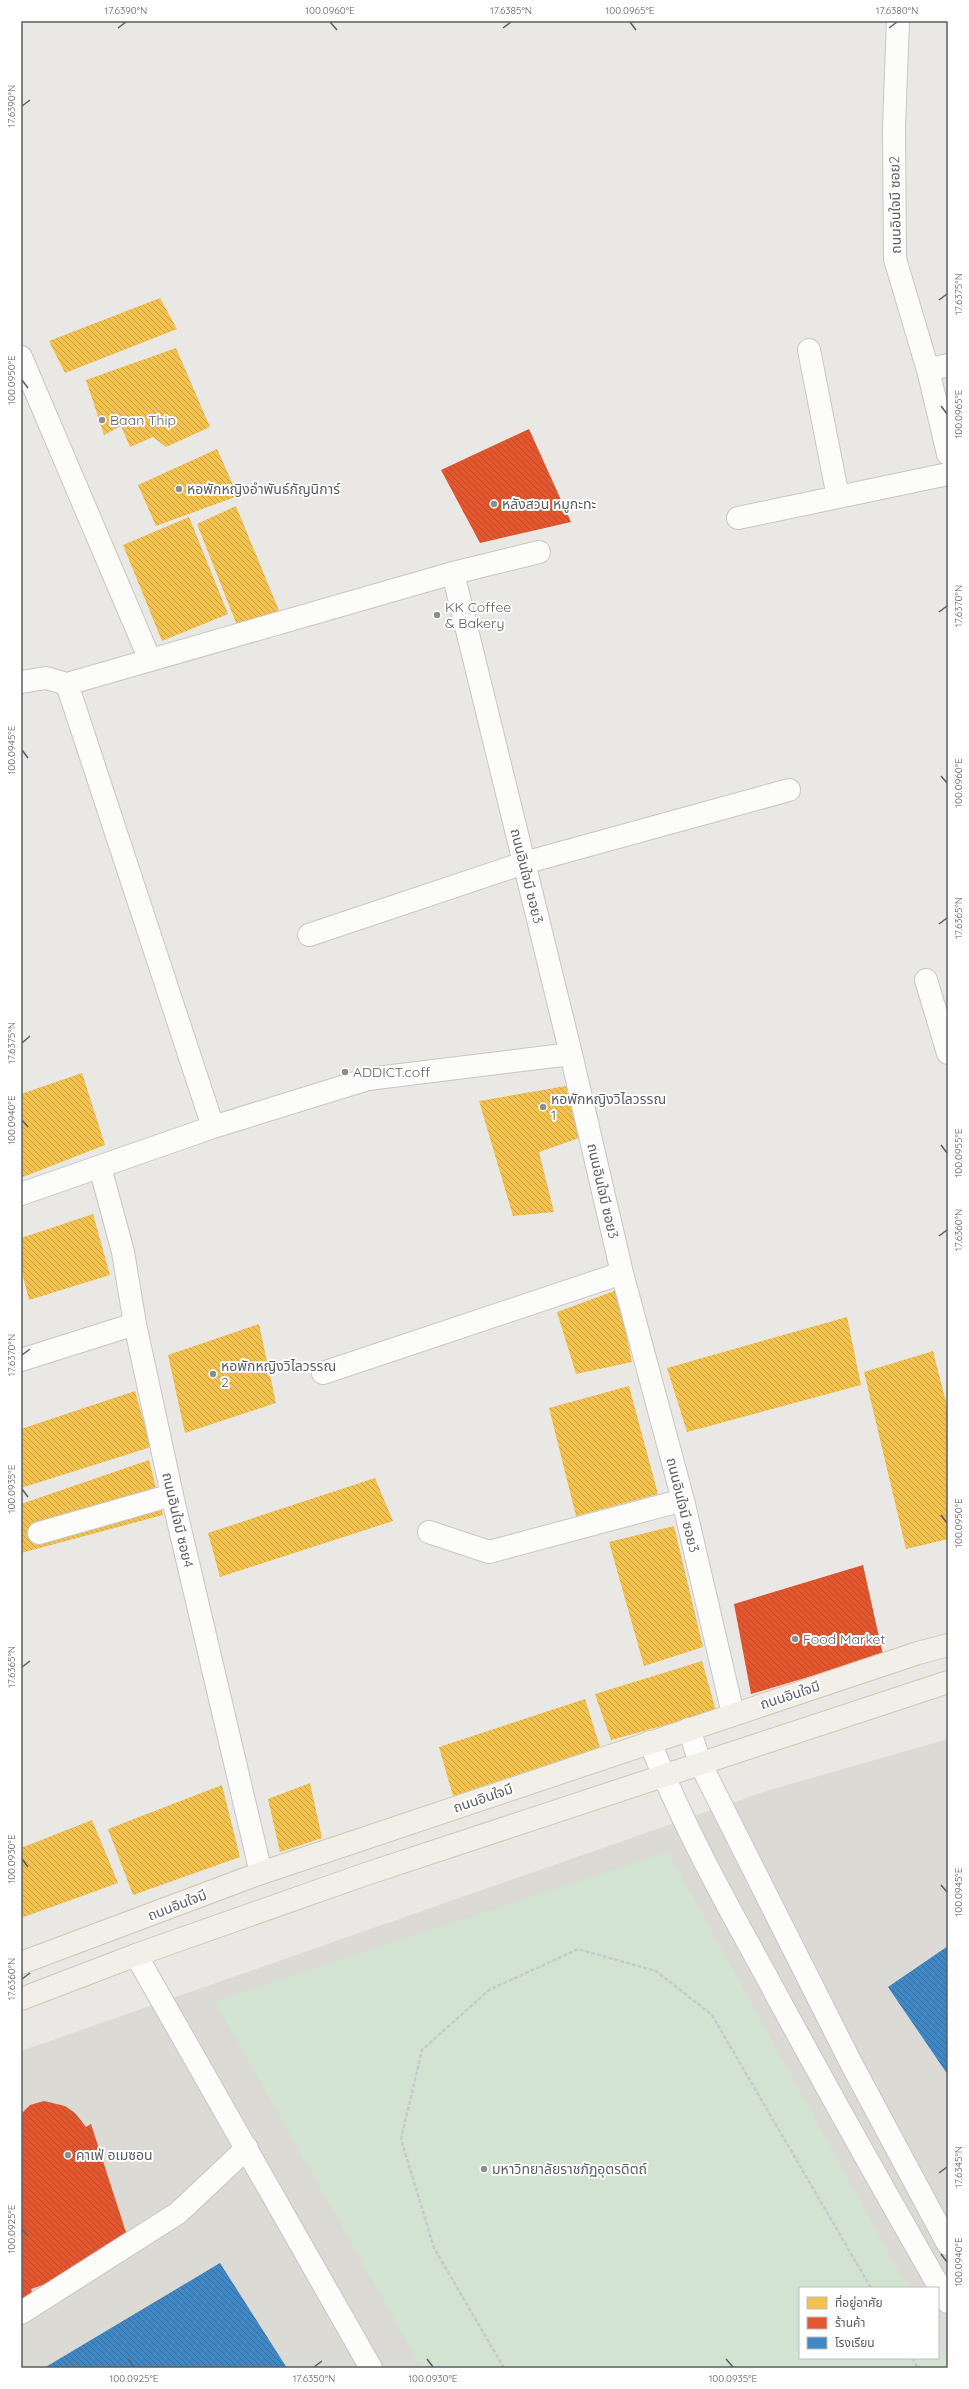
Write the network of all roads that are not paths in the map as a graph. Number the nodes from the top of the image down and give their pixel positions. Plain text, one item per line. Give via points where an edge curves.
1 (898, 21) edge
2 (809, 350) dead end
3 (21, 357) edge
4 (938, 368) edge
5 (948, 454) edge
6 (948, 474) edge
7 (838, 497) junction
8 (738, 518) dead end
9 (539, 552) dead end
10 (453, 573) junction
11 (150, 660) junction
12 (21, 682) edge
13 (67, 684) junction
14 (789, 790) dead end
15 (524, 863) junction
16 (309, 935) dead end
17 (926, 980) dead end
18 (948, 1053) edge
19 (571, 1054) junction
20 (213, 1127) junction
21 (100, 1167) junction
22 (21, 1194) edge
23 (622, 1273) junction
24 (135, 1324) junction
25 (21, 1360) edge
26 (323, 1373) dead end
27 (172, 1495) junction
28 (683, 1500) junction
29 (429, 1532) dead end
30 (39, 1533) dead end
31 (948, 1645) edge
32 (948, 1682) edge
33 (733, 1714) junction
34 (689, 1729) junction
35 (650, 1742) junction
36 (700, 1763) junction
37 (663, 1775) junction
38 (261, 1873) junction
39 (136, 1955) junction
40 (21, 1963) edge
41 (21, 1999) edge
42 (247, 2148) junction
43 (918, 2188) junction
44 (893, 2205) junction
45 (948, 2244) edge
46 (948, 2302) edge
47 (21, 2313) edge
48 (371, 2368) edge

1 - 4 street, ถนนอินใจมี ซอย2 via 894,126 896,259
2 - 7 street
3 - 11 street
4 - 5 street, ถนนอินใจมี ซอย2
6 - 7 street
7 - 8 street
9 - 10 street
10 - 11 street
10 - 15 street, ถนนอินใจมี ซอย3
11 - 13 street
12 - 13 street via 46,678
13 - 20 street
14 - 15 street
15 - 16 street
15 - 19 street, ถนนอินใจมี ซอย3
17 - 18 street
19 - 20 street via 368,1079
19 - 23 street, ถนนอินใจมี ซอย3
20 - 21 street
21 - 22 street
21 - 24 street, ถนนอินใจมี ซอย4 via 123,1252
23 - 26 street
23 - 28 street, ถนนอินใจมี ซอย3
24 - 25 street
24 - 27 street, ถนนอินใจมี ซอย4
27 - 30 street
27 - 38 street, ถนนอินใจมี ซอย4
28 - 29 street via 489,1552
28 - 33 street, ถนนอินใจมี ซอย3
31 - 33 main road, ถนนอินใจมี
32 - 36 main road
33 - 34 main road, ถนนอินใจมี
34 - 35 main road, ถนนอินใจมี
34 - 36 street
35 - 37 street
35 - 38 main road, ถนนอินใจมี
36 - 37 main road
36 - 43 street via 852,2065
37 - 39 main road via 366,1874
37 - 44 street via 715,1882
38 - 40 main road, ถนนอินใจมี
39 - 41 main road
39 - 42 street
42 - 47 street via 178,2213
42 - 48 street
43 - 44 street
43 - 45 street
44 - 46 street

